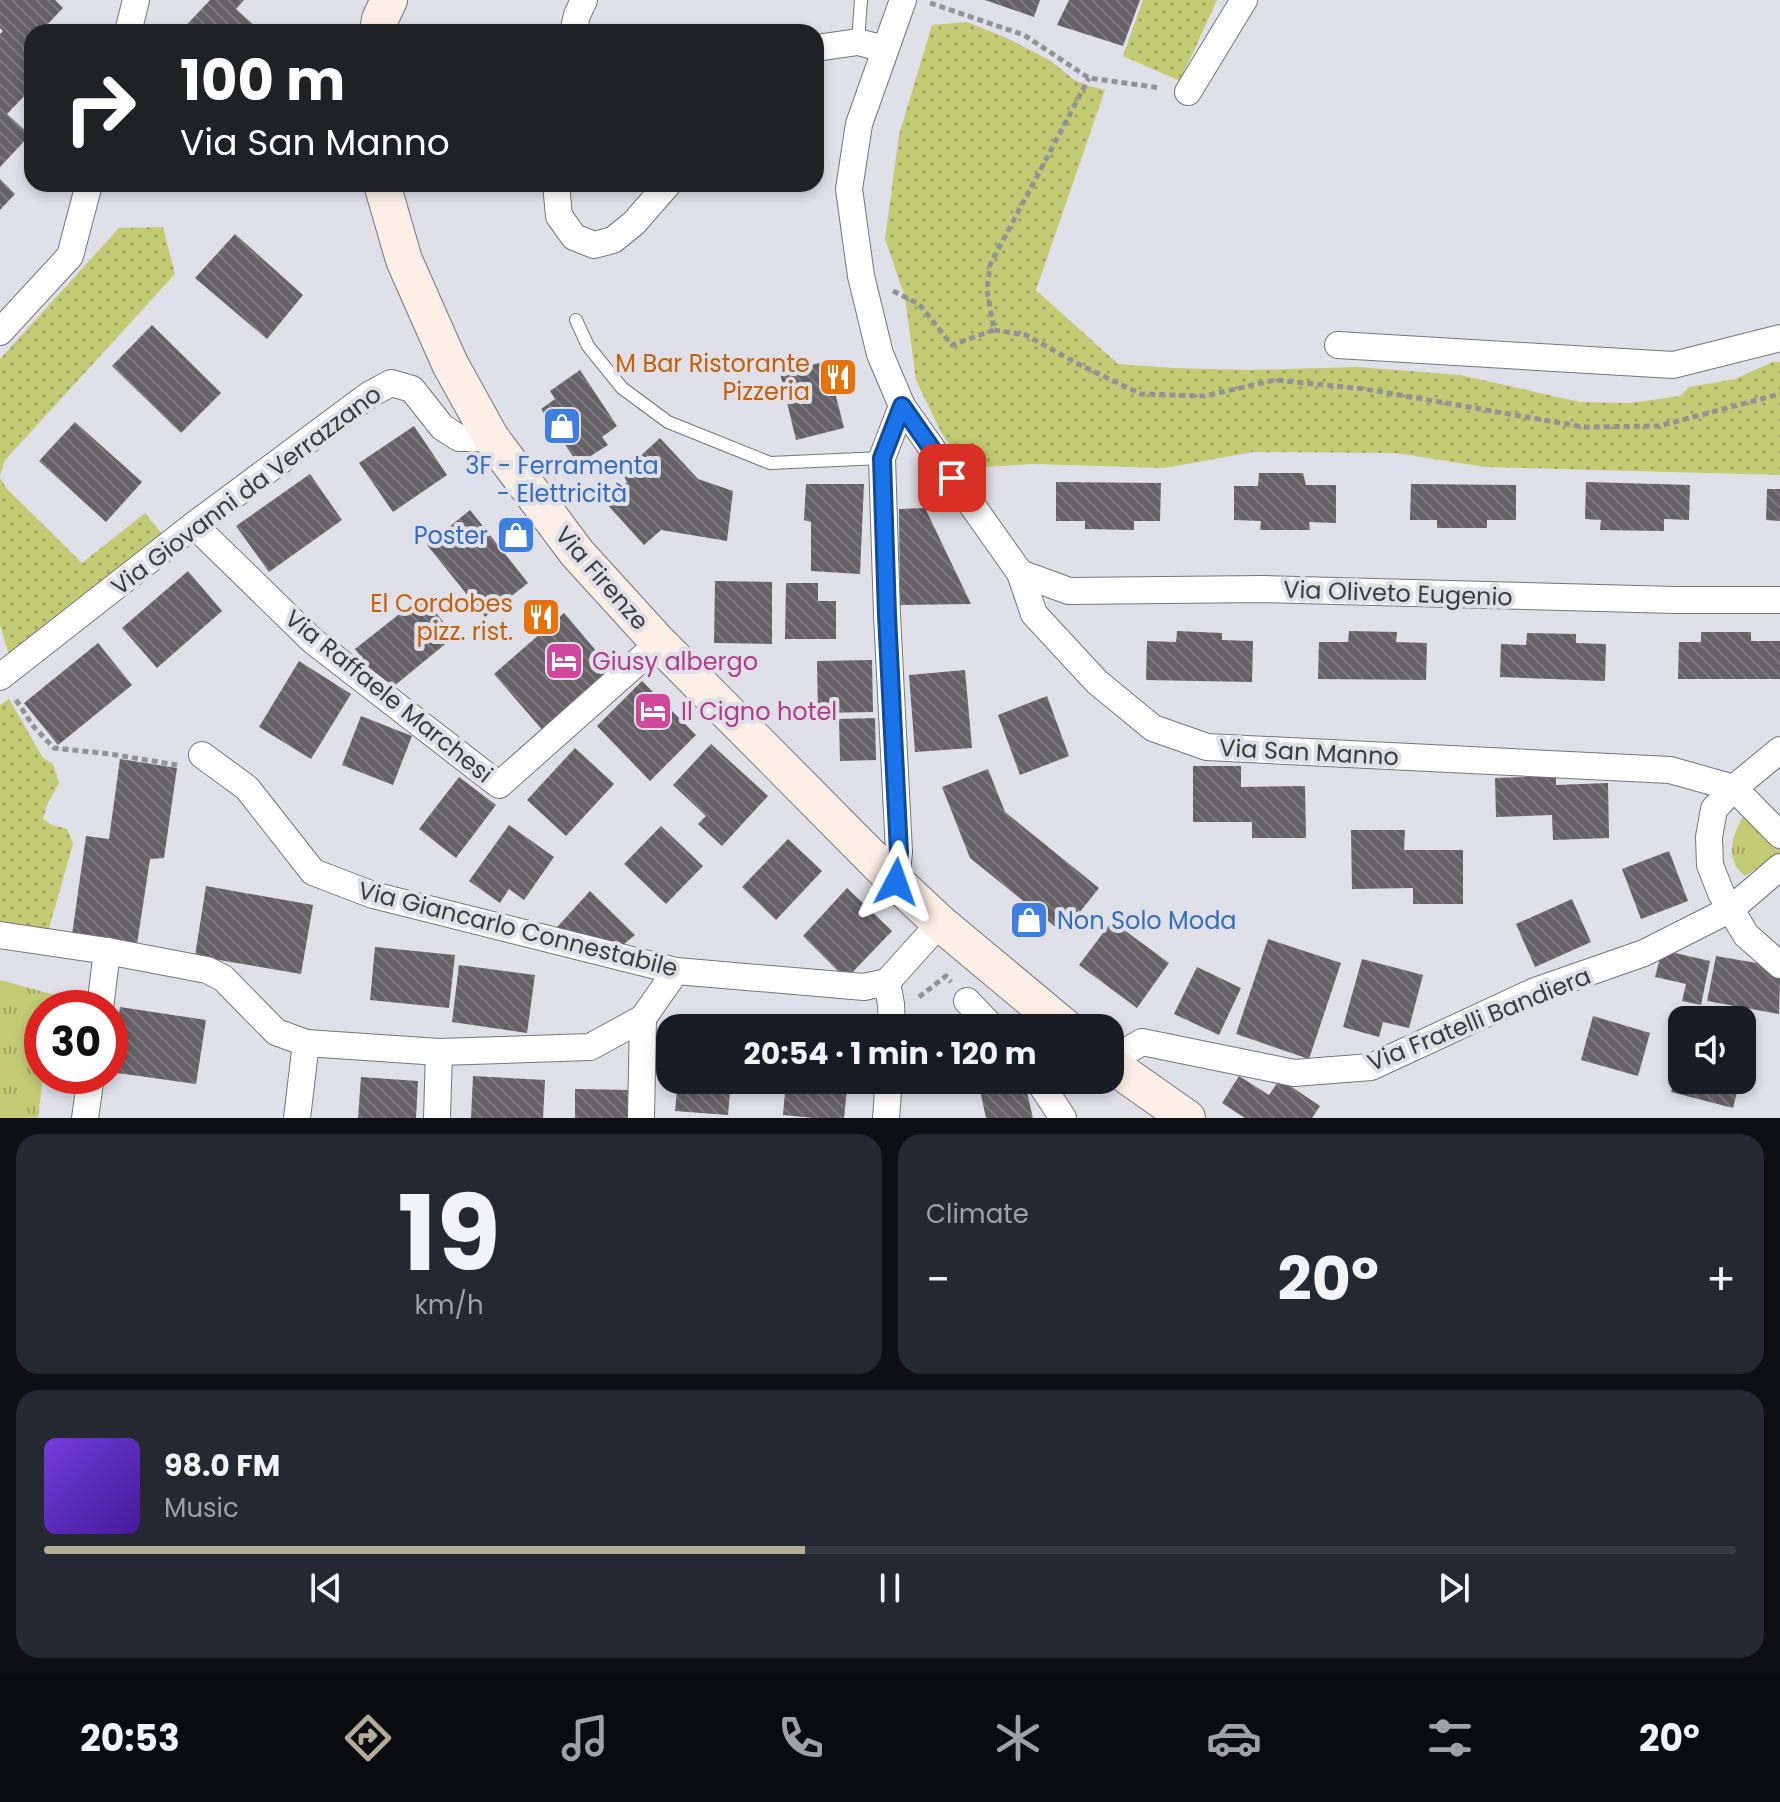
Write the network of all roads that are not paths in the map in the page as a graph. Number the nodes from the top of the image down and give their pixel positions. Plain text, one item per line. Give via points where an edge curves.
1 (136, 0) edge
2 (389, 0) edge
3 (584, 0) edge
4 (861, 0) edge
5 (903, 0) edge
6 (1244, 0) edge
7 (130, 24) edge
8 (379, 24) edge
9 (575, 24) edge
10 (858, 42) junction
11 (824, 47) edge
12 (885, 49) junction
13 (1188, 92) road end
14 (87, 192) edge
15 (384, 192) edge
16 (557, 192) edge
17 (661, 192) edge
18 (576, 320) dead end
19 (0, 332) edge
20 (1780, 338) edge
21 (1338, 345) dead end
22 (902, 406) junction
23 (491, 438) junction
24 (882, 458) junction
25 (194, 525) junction
26 (1020, 573) junction
27 (1780, 600) edge
28 (659, 643) junction
29 (2, 670) edge
30 (1780, 750) edge
31 (202, 755) road end
32 (1734, 788) junction
33 (1780, 835) edge
34 (1780, 867) edge
35 (896, 882) junction
36 (1731, 909) junction
37 (940, 923) junction
38 (0, 935) edge
39 (107, 951) junction
40 (1780, 965) edge
41 (676, 971) junction
42 (887, 982) junction
43 (102, 990) edge
44 (967, 1001) dead end
45 (891, 1014) edge
46 (980, 1014) edge
47 (1049, 1014) edge
48 (643, 1018) junction
49 (306, 1043) junction
50 (439, 1052) junction
51 (1124, 1054) edge
52 (1124, 1073) edge
53 (88, 1094) edge
54 (888, 1094) edge
55 (1047, 1094) edge
56 (85, 1118) edge
57 (297, 1118) edge
58 (437, 1118) edge
59 (641, 1118) edge
60 (886, 1118) edge
61 (1063, 1118) edge
62 (1187, 1118) edge

1 - 7 street
2 - 8 main road
3 - 9 street
4 - 10 lane
5 - 12 street, Via San Manno
6 - 13 street
10 - 11 street
10 - 12 street
12 - 22 street, Via San Manno via 859,124 849,189 868,307
14 - 19 street via 70,256
15 - 23 main road, Via Firenze via 404,260 450,364
16 - 17 street via 559,216 574,237 594,245 613,240
18 - 24 lane via 588,346 622,388 668,422 770,463
20 - 21 street via 1673,365
22 - 24 street
22 - 26 street, Via San Manno
23 - 25 street, Via Giovanni da Verrazzano via 459,438 442,427 412,389 391,383
23 - 28 main road, Via Firenze via 577,553
24 - 35 street
25 - 28 street, Via Raffaele Marchesi via 313,641 499,785
25 - 29 street, Via Giovanni da Verrazzano
26 - 27 street, Via Oliveto Eugenio via 1069,591 1263,589
26 - 32 street, Via San Manno via 1034,614 1097,682 1153,728 1207,747 1670,770
28 - 35 main road, Via Firenze
30 - 32 street
31 - 41 street, Via Giancarlo Connestabile via 247,788 313,872 373,895
32 - 33 street
32 - 36 street via 1714,809 1709,837 1710,865
34 - 36 street, Via Fratelli Bandiera
35 - 37 main road, Via Firenze
36 - 40 street via 1746,935
36 - 51 street, Via Fratelli Bandiera via 1644,953 1535,991 1371,1067 1294,1073 1142,1042
37 - 42 street
37 - 47 main road, Via Firenze
38 - 39 street
39 - 43 street
39 - 49 street via 207,970 223,978 276,1032
41 - 42 street, Via Giancarlo Connestabile via 864,987
41 - 48 street
42 - 45 street
44 - 46 street
48 - 50 street via 590,1047
48 - 59 street
49 - 50 street
49 - 57 street
50 - 58 street
52 - 62 main road
53 - 56 street
54 - 60 street
55 - 61 street

